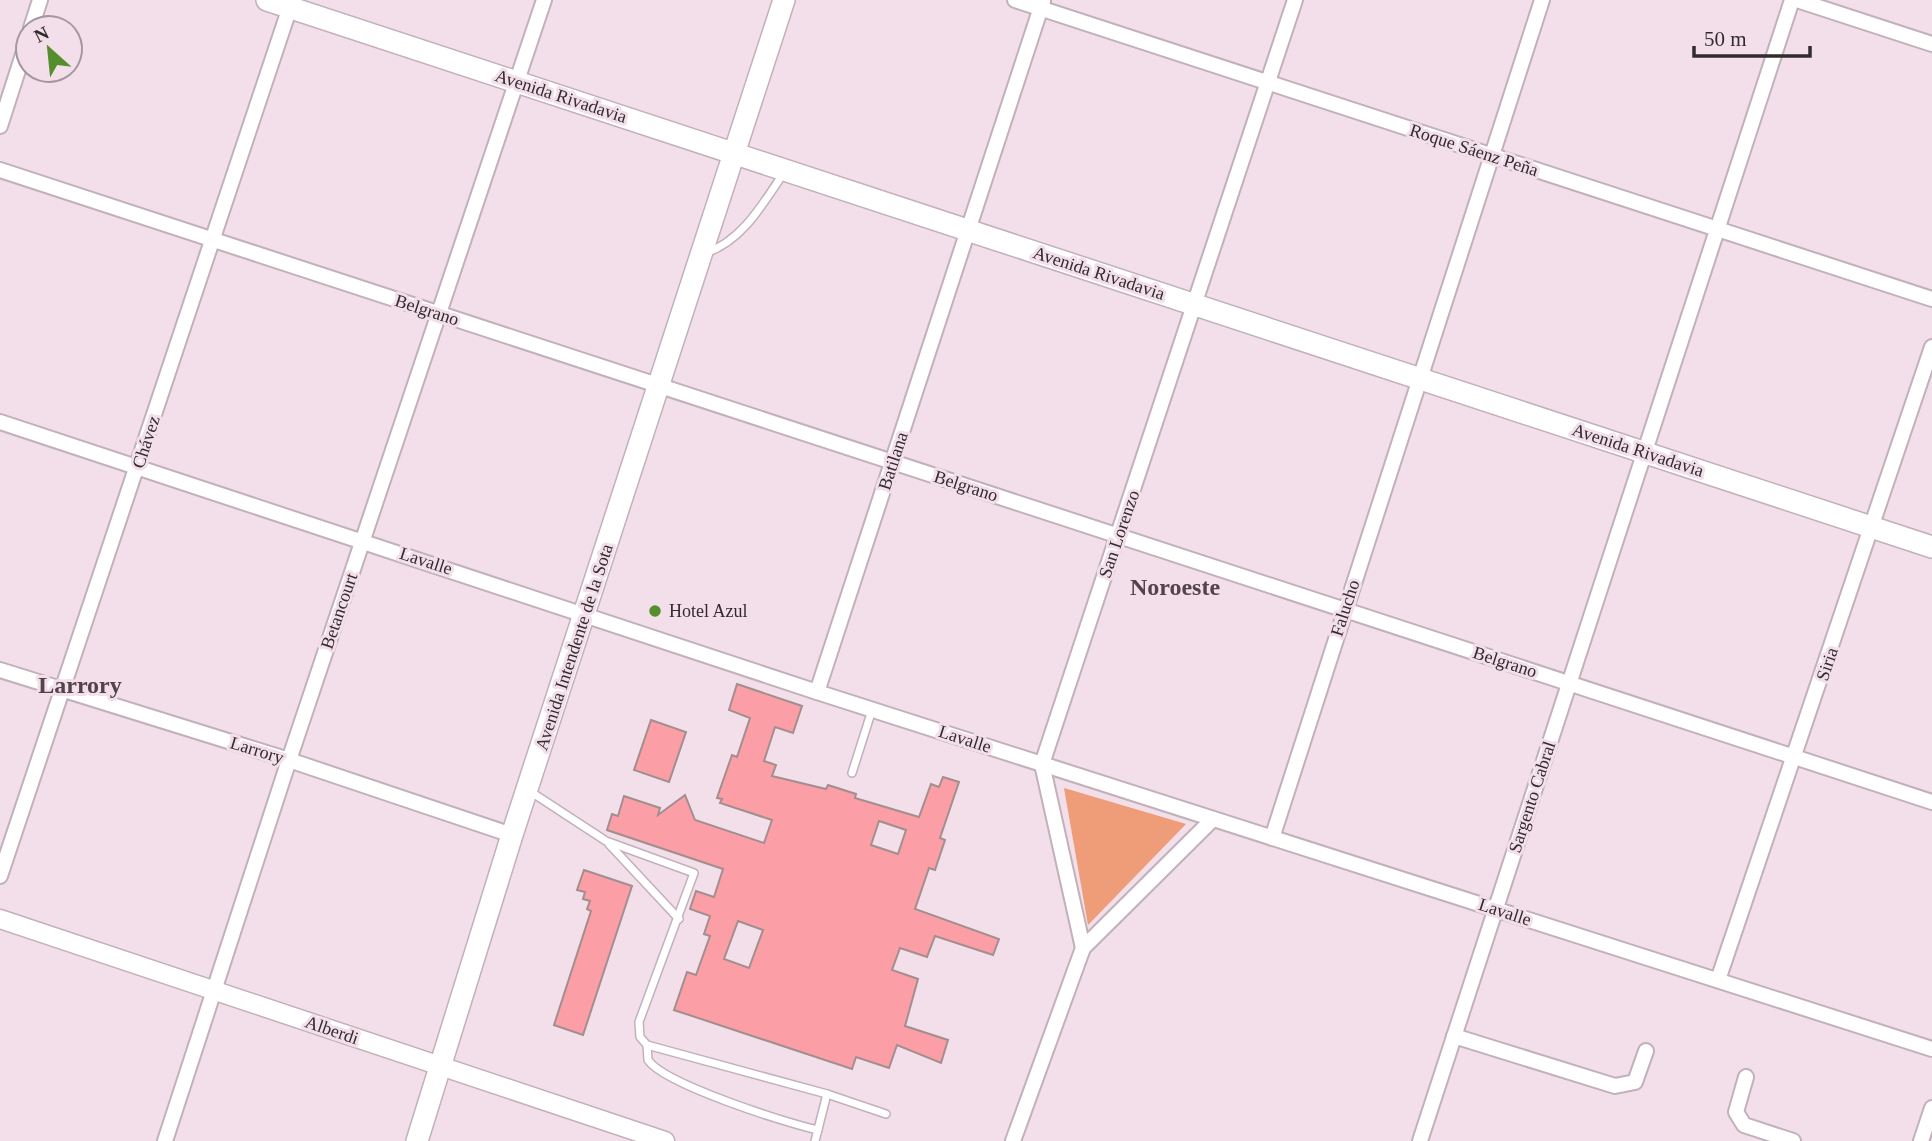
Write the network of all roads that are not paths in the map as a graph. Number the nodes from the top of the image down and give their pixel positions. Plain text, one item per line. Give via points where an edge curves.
1 (267, 0) edge
2 (544, 0) edge
3 (784, 0) edge
4 (1015, 0) edge
5 (1295, 0) edge
6 (1542, 0) edge
7 (1795, 0) edge
8 (291, 4) edge
9 (1042, 4) edge
10 (1932, 44) edge
11 (14, 82) edge
12 (517, 82) junction
13 (1268, 83) junction
14 (0, 126) edge
15 (734, 153) junction
16 (1491, 155) junction
17 (0, 170) edge
18 (785, 170) junction
19 (1717, 229) junction
20 (969, 230) junction
21 (213, 240) junction
22 (701, 254) junction
23 (1932, 299) edge
24 (1196, 305) junction
25 (440, 314) junction
26 (1932, 347) edge
27 (1419, 378) junction
28 (658, 385) junction
29 (0, 422) edge
30 (1644, 452) junction
31 (893, 462) junction
32 (138, 467) junction
33 (1873, 527) junction
34 (1119, 536) junction
35 (363, 540) junction
36 (1932, 547) edge
37 (1345, 610) junction
38 (584, 614) junction
39 (0, 670) edge
40 (1569, 683) junction
41 (63, 690) junction
42 (817, 692) junction
43 (873, 710) junction
44 (1795, 757) junction
45 (289, 760) junction
46 (1042, 764) junction
47 (852, 774) dead end
48 (527, 790) junction
49 (1932, 802) edge
50 (1213, 819) junction
51 (512, 835) junction
52 (1272, 838) junction
53 (606, 841) junction
54 (0, 876) edge
55 (1496, 909) junction
56 (0, 919) edge
57 (679, 919) junction
58 (1083, 947) junction
59 (1718, 981) junction
60 (214, 989) junction
61 (1454, 1036) junction
62 (646, 1045) junction
63 (1932, 1049) edge
64 (1646, 1051) dead end
65 (440, 1068) junction
66 (1745, 1077) dead end
67 (827, 1094) junction
68 (1932, 1108) edge
69 (886, 1114) dead end
70 (818, 1130) junction
71 (1012, 1140) edge
72 (165, 1141) edge
73 (417, 1141) edge
74 (665, 1141) edge
75 (815, 1141) edge
76 (1420, 1141) edge
77 (1793, 1141) edge
78 (1922, 1141) edge

1 - 8 main road, Avenida Rivadavia
2 - 12 street, Betancourt
3 - 15 main road, Avenida Intendente de la Sota
4 - 9 street, Roque Sáenz Peña
5 - 13 street, San Lorenzo
6 - 16 street, Falucho
7 - 10 street
7 - 19 street, Sargento Cabral
8 - 12 main road, Avenida Rivadavia
8 - 21 street, Chávez
9 - 13 street, Roque Sáenz Peña
9 - 20 street, Batilana
11 - 14 street
12 - 15 main road, Avenida Rivadavia
12 - 25 street, Betancourt
13 - 16 street, Roque Sáenz Peña
13 - 24 street, San Lorenzo
15 - 18 main road, Avenida Rivadavia
15 - 22 main road, Avenida Intendente de la Sota
16 - 19 street, Roque Sáenz Peña
16 - 27 street, Falucho
17 - 21 street, Belgrano
18 - 20 main road, Avenida Rivadavia
18 - 22 lane via 758,212 725,245
19 - 23 street, Roque Sáenz Peña
19 - 30 street, Sargento Cabral
20 - 24 main road, Avenida Rivadavia
20 - 31 street, Batilana
21 - 25 street, Belgrano
21 - 32 street, Chávez
22 - 28 main road, Avenida Intendente de la Sota
24 - 27 main road, Avenida Rivadavia
24 - 34 street, San Lorenzo
25 - 28 street, Belgrano
25 - 35 street, Betancourt
26 - 33 street, Siria
27 - 30 main road, Avenida Rivadavia
27 - 37 street, Falucho
28 - 31 street, Belgrano
28 - 38 main road, Avenida Intendente de la Sota
29 - 32 street, Lavalle
30 - 33 main road, Avenida Rivadavia
30 - 40 street, Sargento Cabral
31 - 34 street, Belgrano
31 - 42 street, Batilana
32 - 35 street, Lavalle
32 - 41 street, Chávez
33 - 36 main road, Avenida Rivadavia
33 - 44 street, Siria
34 - 37 street, Belgrano
34 - 46 street, San Lorenzo
35 - 38 street, Lavalle
35 - 45 street, Betancourt
37 - 40 street, Belgrano
37 - 52 street, Falucho
38 - 42 street, Lavalle
38 - 48 main road, Avenida Intendente de la Sota
39 - 41 street, Larrory
40 - 44 street, Belgrano
40 - 55 street, Sargento Cabral
41 - 45 street, Larrory
41 - 54 street, Chávez
42 - 43 street, Lavalle
43 - 46 street, Lavalle
43 - 47 lane
44 - 49 street, Belgrano
44 - 59 street, Siria
45 - 51 street, Larrory
45 - 60 street, Betancourt
46 - 50 street, Lavalle
46 - 58 street
48 - 51 main road, Avenida Intendente de la Sota
48 - 53 lane
50 - 52 street, Lavalle
50 - 58 street
51 - 65 main road, Avenida Intendente de la Sota
52 - 55 street, Lavalle
53 - 57 lane
53 - 57 lane via 694,873
55 - 59 street, Lavalle
55 - 61 street, Sargento Cabral
56 - 60 street, Alberdi
57 - 62 lane via 639,1022
58 - 71 street
59 - 63 street, Lavalle
60 - 65 street, Alberdi
60 - 72 street, Betancourt
61 - 64 street via 1615,1086 1635,1082
61 - 76 street, Sargento Cabral
62 - 67 lane
62 - 70 lane via 648,1060 664,1074
65 - 73 main road, Avenida Intendente de la Sota
65 - 74 street, Alberdi
66 - 77 street via 1736,1112 1744,1125
67 - 69 lane
67 - 70 lane
68 - 78 street
70 - 75 lane

